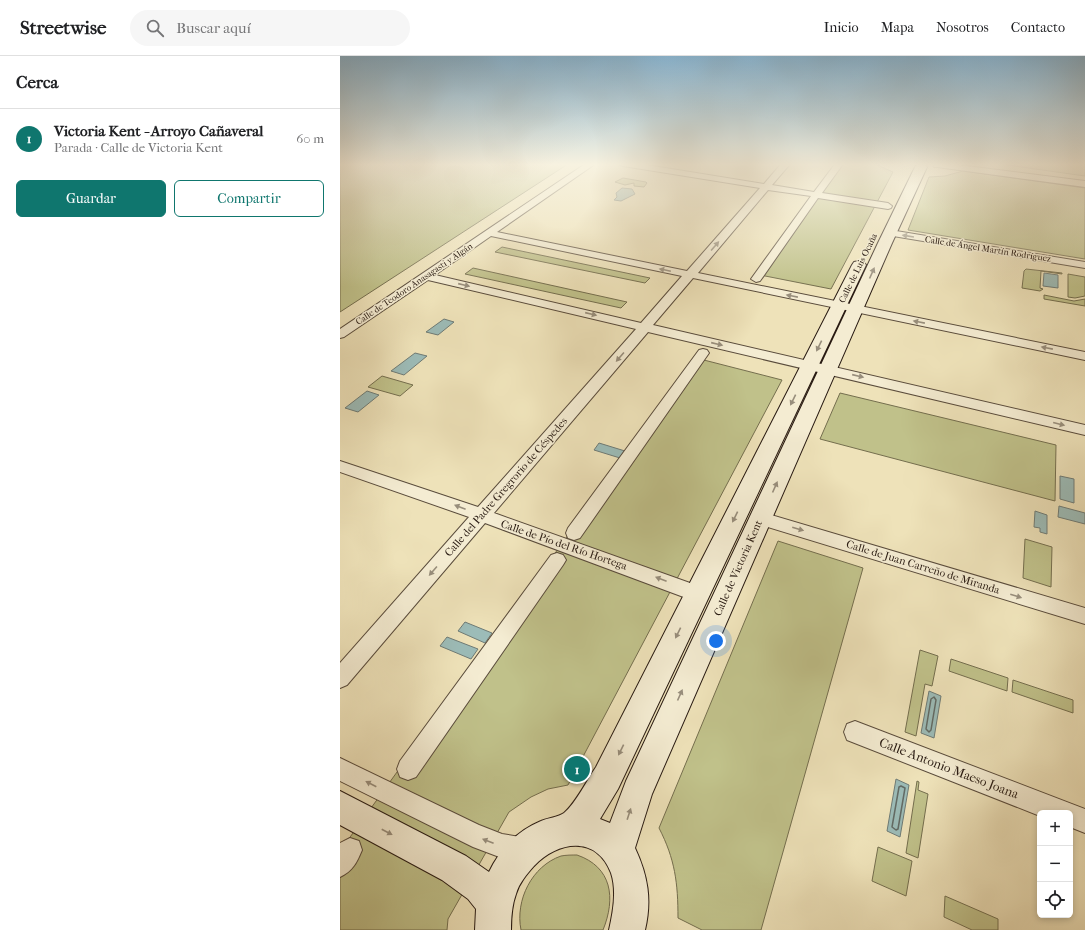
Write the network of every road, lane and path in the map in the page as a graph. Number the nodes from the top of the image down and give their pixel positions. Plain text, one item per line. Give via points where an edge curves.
1 (518, 205) edge
2 (530, 205) edge
3 (751, 205) edge
4 (809, 205) edge
5 (880, 205) edge
6 (900, 205) edge
7 (888, 206) joint
8 (882, 218) dead end
9 (489, 233) junction
10 (890, 233) junction
11 (864, 255) dead end
12 (1085, 265) edge
13 (689, 275) junction
14 (426, 276) junction
15 (756, 279) dead end
16 (840, 306) junction
17 (856, 309) junction
18 (340, 323) edge
19 (645, 327) junction
20 (828, 328) joint
21 (845, 331) joint
22 (340, 334) edge
23 (703, 353) dead end
24 (1085, 356) edge
25 (819, 367) junction
26 (1085, 430) edge
27 (340, 466) edge
28 (482, 516) junction
29 (761, 518) junction
30 (574, 533) dead end
31 (556, 560) dead end
32 (698, 594) junction
33 (1085, 616) edge
34 (340, 678) edge
35 (855, 732) dead end
36 (340, 769) edge
37 (408, 769) dead end
38 (340, 807) edge
39 (1056, 810) edge
40 (1073, 816) edge
41 (1085, 821) edge
42 (572, 829) junction
43 (526, 850) junction
44 (618, 851) junction
45 (494, 917) edge
46 (627, 930) edge

1 - 18 street, Calle de Teodoro Anasagasti y Algán
2 - 9 street, Calle de Teodoro Anasagasti y Algán
13 -> 3 street, Calle del Padre Gregrorio de Céspedes
4 - 15 street
5 - 7 street
6 - 10 main road, Calle de Luis Ocaña
7 - 8 main road
13 -> 9 street
9 - 14 street, Calle de Teodoro Anasagasti y Algán
12 -> 10 street, Calle de Ángel Martín Rodríguez
17 -> 10 main road, Calle de Luis Ocaña
11 - 16 main road, Calle de Luis Ocaña
16 -> 13 street
13 - 19 street, Calle del Padre Gregrorio de Céspedes
14 -> 19 street
14 - 22 street, Calle de Teodoro Anasagasti y Algán
16 - 17 street
16 - 20 main road, Calle de Luis Ocaña
17 - 21 main road, Calle de Luis Ocaña
24 -> 17 street
19 -> 25 street
19 -> 28 street, Calle del Padre Gregrorio de Céspedes
20 -> 25 main road, Calle de Victoria Kent
21 - 25 main road, Calle de Victoria Kent
23 - 30 street
25 -> 26 street
29 -> 25 main road, Calle de Victoria Kent
25 -> 32 main road, Calle de Victoria Kent
28 -> 27 street, Calle de Pío del Río Hortega
32 -> 28 street, Calle de Pío del Río Hortega
28 -> 34 street, Calle del Padre Gregrorio de Céspedes
29 -> 33 street, Calle de Juan Carreño de Miranda
44 -> 29 main road, Calle de Victoria Kent via 636,792
31 - 37 street
32 -> 42 main road, Calle de Victoria Kent via 607,778
35 - 39 street, Calle Antonio Maeso Joana
43 -> 36 street via 502,846 474,835
38 -> 45 main road via 454,868 480,887
40 - 41 street
42 - 43 main road via 548,835
42 - 44 main road via 598,834
43 - 45 main road via 512,865 502,883
44 - 46 main road via 630,882 632,900

